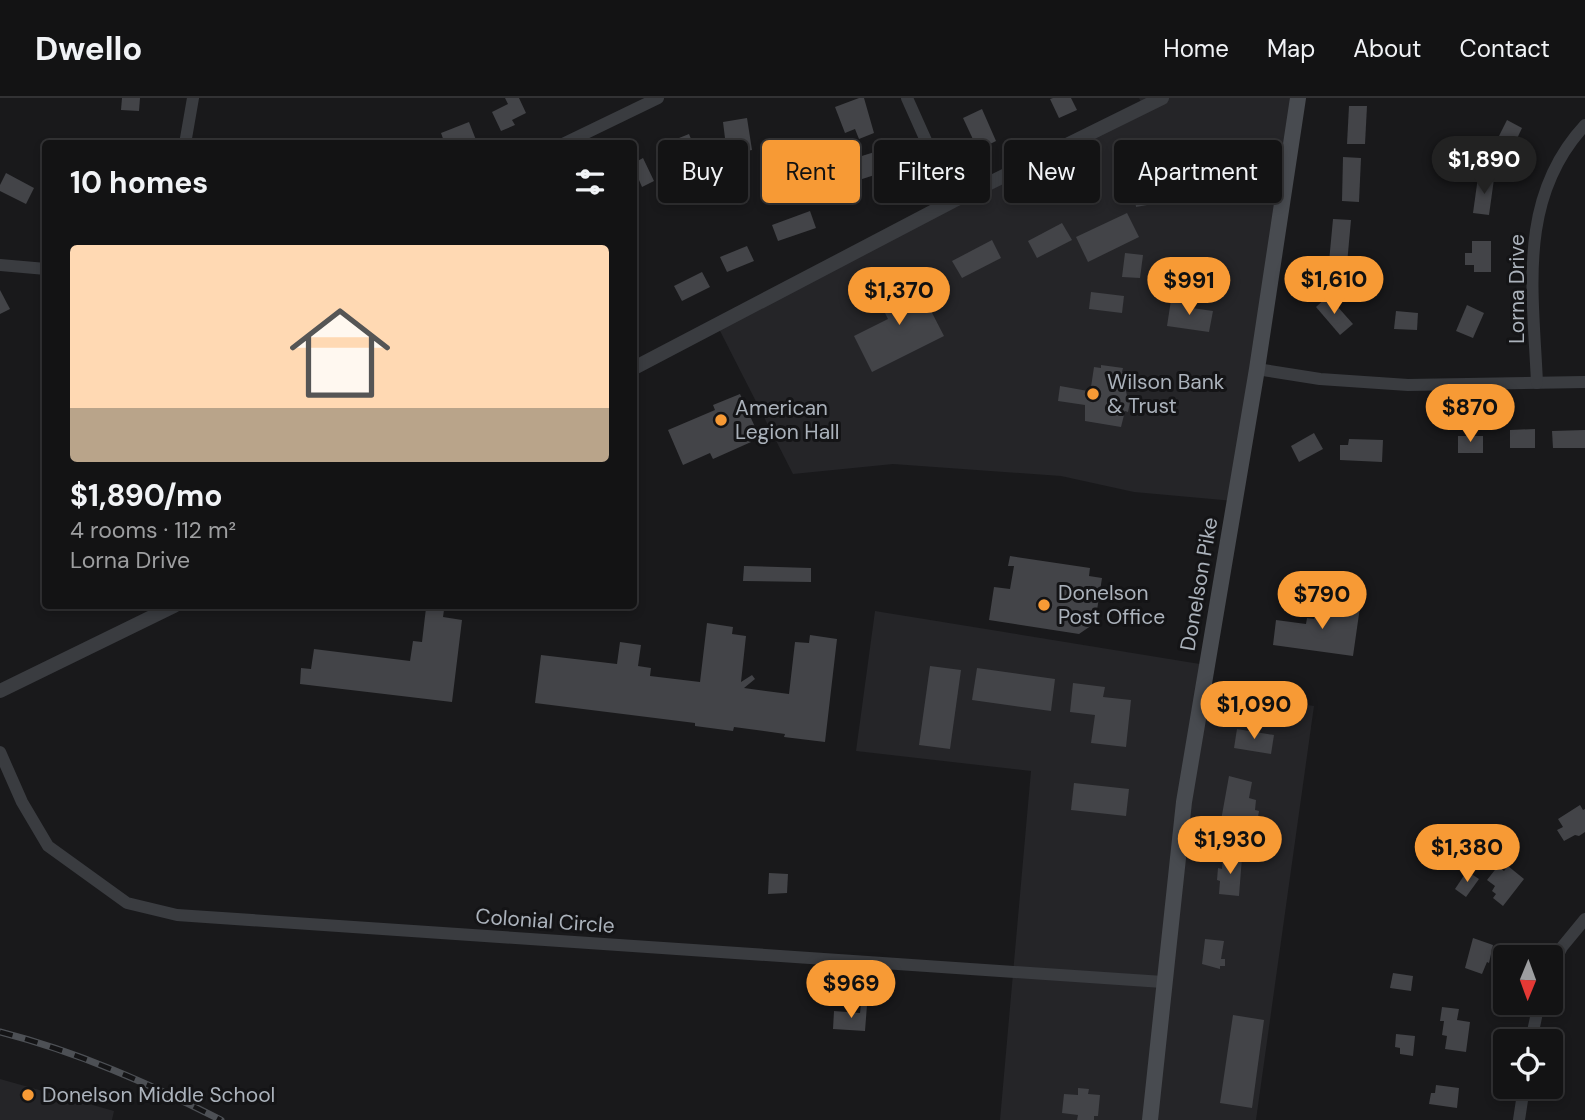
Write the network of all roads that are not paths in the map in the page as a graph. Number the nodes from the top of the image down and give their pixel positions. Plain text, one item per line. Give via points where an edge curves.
1 (194, 98) edge
2 (658, 98) edge
3 (907, 98) edge
4 (1162, 98) edge
5 (1298, 98) edge
6 (1141, 102) edge
7 (1585, 125) edge
8 (186, 140) edge
9 (571, 140) edge
10 (926, 140) edge
11 (990, 182) edge
12 (949, 203) edge
13 (0, 265) edge
14 (42, 269) edge
15 (637, 366) edge
16 (1256, 369) junction
17 (1585, 382) edge
18 (1537, 383) junction
19 (168, 609) edge
20 (0, 691) edge
21 (0, 752) edge
22 (1585, 919) edge
23 (1563, 946) edge
24 (1163, 982) junction
25 (1522, 1099) edge
26 (1150, 1120) edge
27 (1519, 1120) edge

1 - 8 street
2 - 9 street
3 - 10 street
4 - 6 street
5 - 16 main road, Donelson Pike
6 - 11 street
7 - 18 street, Lorna Drive via 1557,162 1538,214 1534,265
12 - 15 street
13 - 14 street
16 - 18 street via 1408,386
16 - 24 main road, Donelson Pike via 1189,768
17 - 18 street
19 - 20 street
21 - 24 street, Colonial Circle via 22,803 48,846 127,903 177,915
22 - 23 street
24 - 26 main road, Donelson Pike
25 - 27 street

